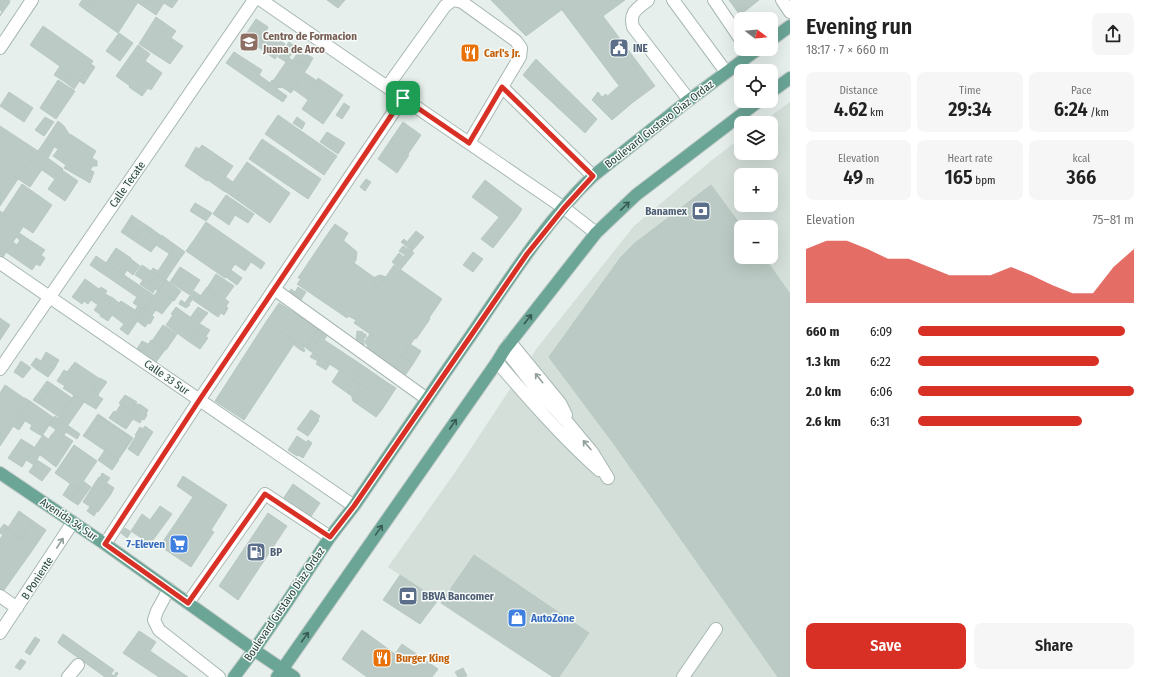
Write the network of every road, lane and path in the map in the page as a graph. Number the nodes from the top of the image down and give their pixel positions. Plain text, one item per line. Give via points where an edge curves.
1 (32, 0) edge
2 (254, 0) edge
3 (261, 0) edge
4 (648, 0) edge
5 (714, 0) edge
6 (782, 0) edge
7 (677, 1) edge
8 (790, 12) edge
9 (790, 26) edge
10 (734, 30) edge
11 (778, 35) edge
12 (0, 48) edge
13 (746, 56) edge
14 (726, 72) junction
15 (790, 78) edge
16 (387, 87) junction
17 (502, 87) junction
18 (778, 87) edge
19 (403, 98) junction
20 (689, 100) junction
21 (749, 108) edge
22 (469, 143) junction
23 (593, 176) junction
24 (564, 208) junction
25 (596, 233) junction
26 (0, 263) edge
27 (274, 288) junction
28 (50, 296) junction
29 (507, 346) junction
30 (497, 362) junction
31 (0, 369) edge
32 (200, 399) junction
33 (427, 400) junction
34 (0, 473) edge
35 (354, 506) junction
36 (73, 522) junction
37 (330, 537) junction
38 (105, 544) junction
39 (169, 589) junction
40 (0, 596) edge
41 (188, 603) junction
42 (17, 608) junction
43 (716, 629) dead end
44 (0, 634) edge
45 (254, 650) junction
46 (78, 665) dead end
47 (280, 673) edge
48 (68, 677) edge
49 (219, 677) edge
50 (234, 677) edge
51 (294, 677) edge
52 (683, 677) edge

1 - 12 street
2 - 28 street, Calle Tecate
3 - 16 street
4 - 20 street via 634,12 631,19 633,27
5 - 10 street
6 - 8 street
7 - 14 street
9 - 11 main road
13 - 14 main road, Boulevard Gustavo Díaz Ordaz
14 - 20 main road, Boulevard Gustavo Díaz Ordaz
15 - 18 main road
16 - 17 street via 445,6 453,0 462,2 516,41 521,48 520,57
16 - 19 street
17 - 22 street
17 - 23 street
19 - 22 street
19 - 27 street
20 - 23 main road, Boulevard Gustavo Díaz Ordaz
25 -> 21 main road via 636,195
22 - 24 street
23 - 24 main road, Boulevard Gustavo Díaz Ordaz
24 - 25 street
24 - 33 main road, Boulevard Gustavo Díaz Ordaz via 527,254
29 -> 25 main road
26 - 28 street, Calle 33 Sur
27 - 32 street
27 - 33 street
28 - 31 street, Calle Tecate
28 - 32 street, Calle 33 Sur
29 - 30 main road
30 -> 29 street via 532,403 608,478 592,452 537,390
47 -> 30 main road
32 - 35 street, Calle 33 Sur
32 - 38 street
33 - 35 main road, Boulevard Gustavo Díaz Ordaz
34 - 36 main road, Avenida 34 Sur
35 - 37 main road, Boulevard Gustavo Díaz Ordaz
36 - 38 main road, Avenida 34 Sur
42 -> 36 street, B Poniente
37 - 41 street via 265,494
37 - 45 main road, Boulevard Gustavo Díaz Ordaz
38 - 39 main road, Avenida 34 Sur
39 - 41 main road, Avenida 34 Sur
39 - 49 street via 154,620 159,630
40 - 42 street
41 - 45 main road, Avenida 34 Sur
42 - 44 street, B Poniente
43 - 52 street
45 - 47 main road, Avenida 34 Sur
45 - 50 main road, Boulevard Gustavo Díaz Ordaz
46 - 48 street
47 - 51 main road, Avenida 34 Sur

